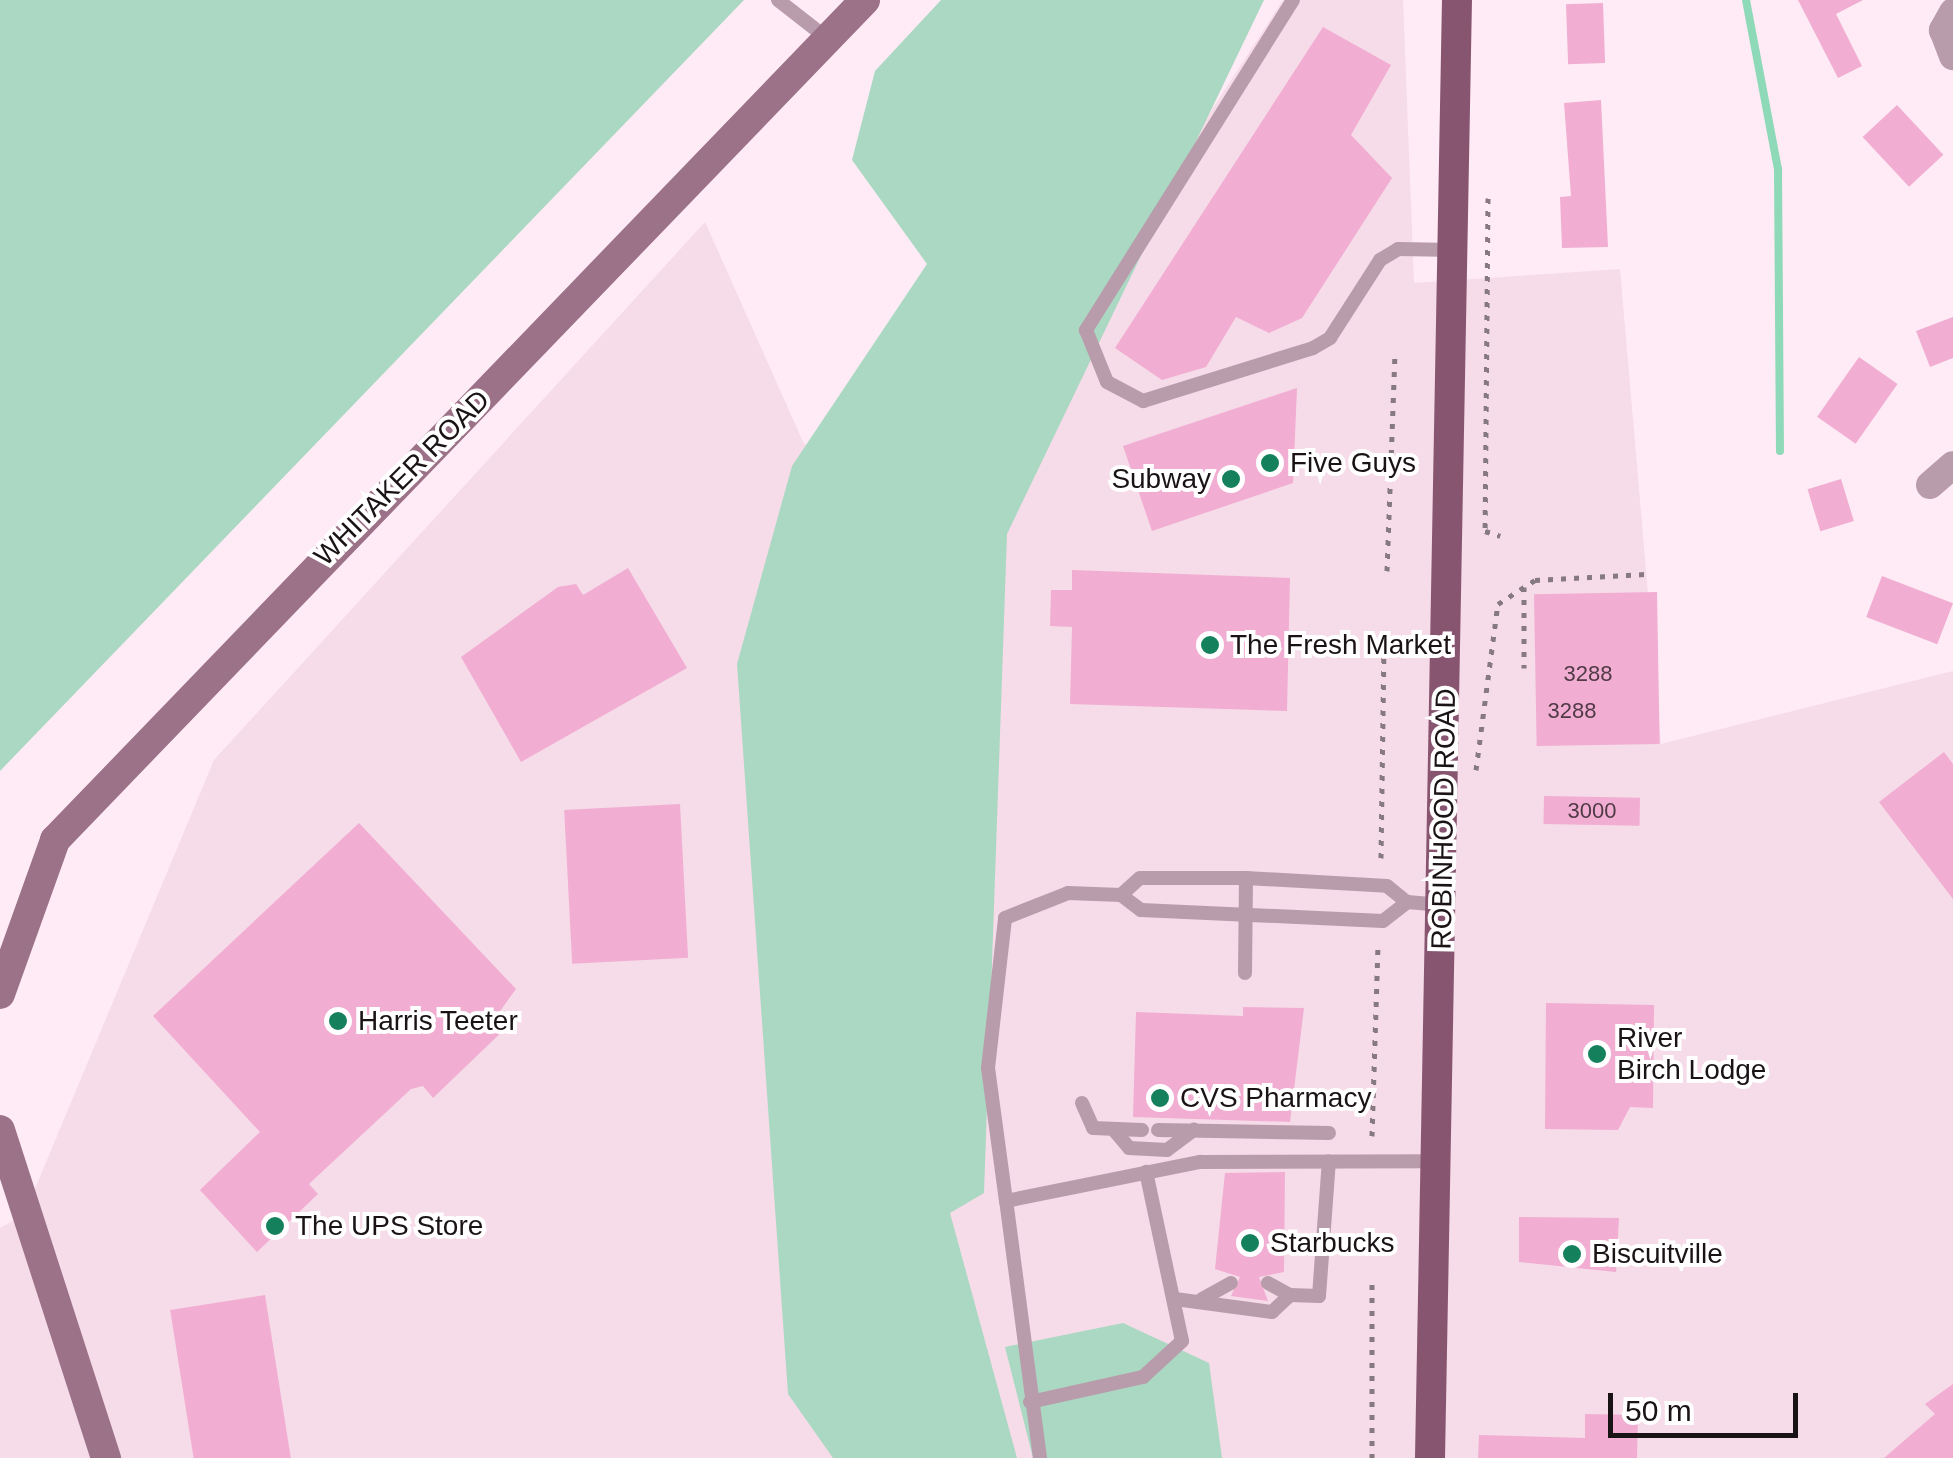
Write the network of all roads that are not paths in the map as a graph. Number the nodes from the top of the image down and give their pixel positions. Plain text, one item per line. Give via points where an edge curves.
1 (778, 0) edge
2 (865, 0) edge
3 (1293, 0) edge
4 (1457, 0) edge
5 (1953, 12) edge
6 (829, 40) junction
7 (1953, 56) edge
8 (1456, 250) junction
9 (1953, 465) edge
10 (1930, 485) dead end
11 (1246, 878) junction
12 (1120, 894) junction
13 (1408, 902) junction
14 (1442, 905) junction
15 (1243, 915) junction
16 (1245, 973) dead end
17 (0, 994) edge
18 (1082, 1103) dead end
19 (0, 1130) edge
20 (1114, 1130) junction
21 (1142, 1130) dead end
22 (1158, 1130) dead end
23 (1194, 1130) junction
24 (1330, 1133) dead end
25 (1436, 1161) junction
26 (1329, 1162) junction
27 (1146, 1172) junction
28 (1006, 1200) junction
29 (1231, 1283) dead end
30 (1268, 1283) dead end
31 (1290, 1296) junction
32 (1175, 1299) junction
33 (1202, 1299) junction
34 (1030, 1402) junction
35 (106, 1458) edge
36 (1040, 1458) edge
37 (1430, 1458) edge

1 - 6 lane
2 - 6 street, WHITAKER ROAD
3 - 8 lane via 1086,330 1107,382 1143,401 1313,348 1330,338 1380,260 1398,250
4 - 8 main road, ROBINHOOD ROAD
5 - 7 street via 1944,30
6 - 17 street, WHITAKER ROAD via 56,840
8 - 14 main road, ROBINHOOD ROAD
9 - 10 street
11 - 12 lane via 1140,878
11 - 13 lane via 1387,886
11 - 15 lane
12 - 15 lane via 1141,910
12 - 28 lane via 1068,893 1005,918 988,1068
13 - 14 lane
13 - 15 lane via 1383,921
14 - 25 main road, ROBINHOOD ROAD
15 - 16 lane
18 - 20 lane via 1090,1126
19 - 35 street
20 - 21 lane
20 - 23 lane via 1128,1148 1167,1150
22 - 23 lane
23 - 24 lane
25 - 26 lane
25 - 37 main road, ROBINHOOD ROAD
26 - 27 lane via 1200,1162
26 - 31 lane via 1320,1296
27 - 28 lane
27 - 32 lane
28 - 34 lane via 1029,1324
29 - 33 lane
30 - 31 lane
31 - 33 lane via 1272,1312 1220,1312
32 - 33 lane
32 - 34 lane via 1182,1340 1170,1361 1116,1386
34 - 36 lane

